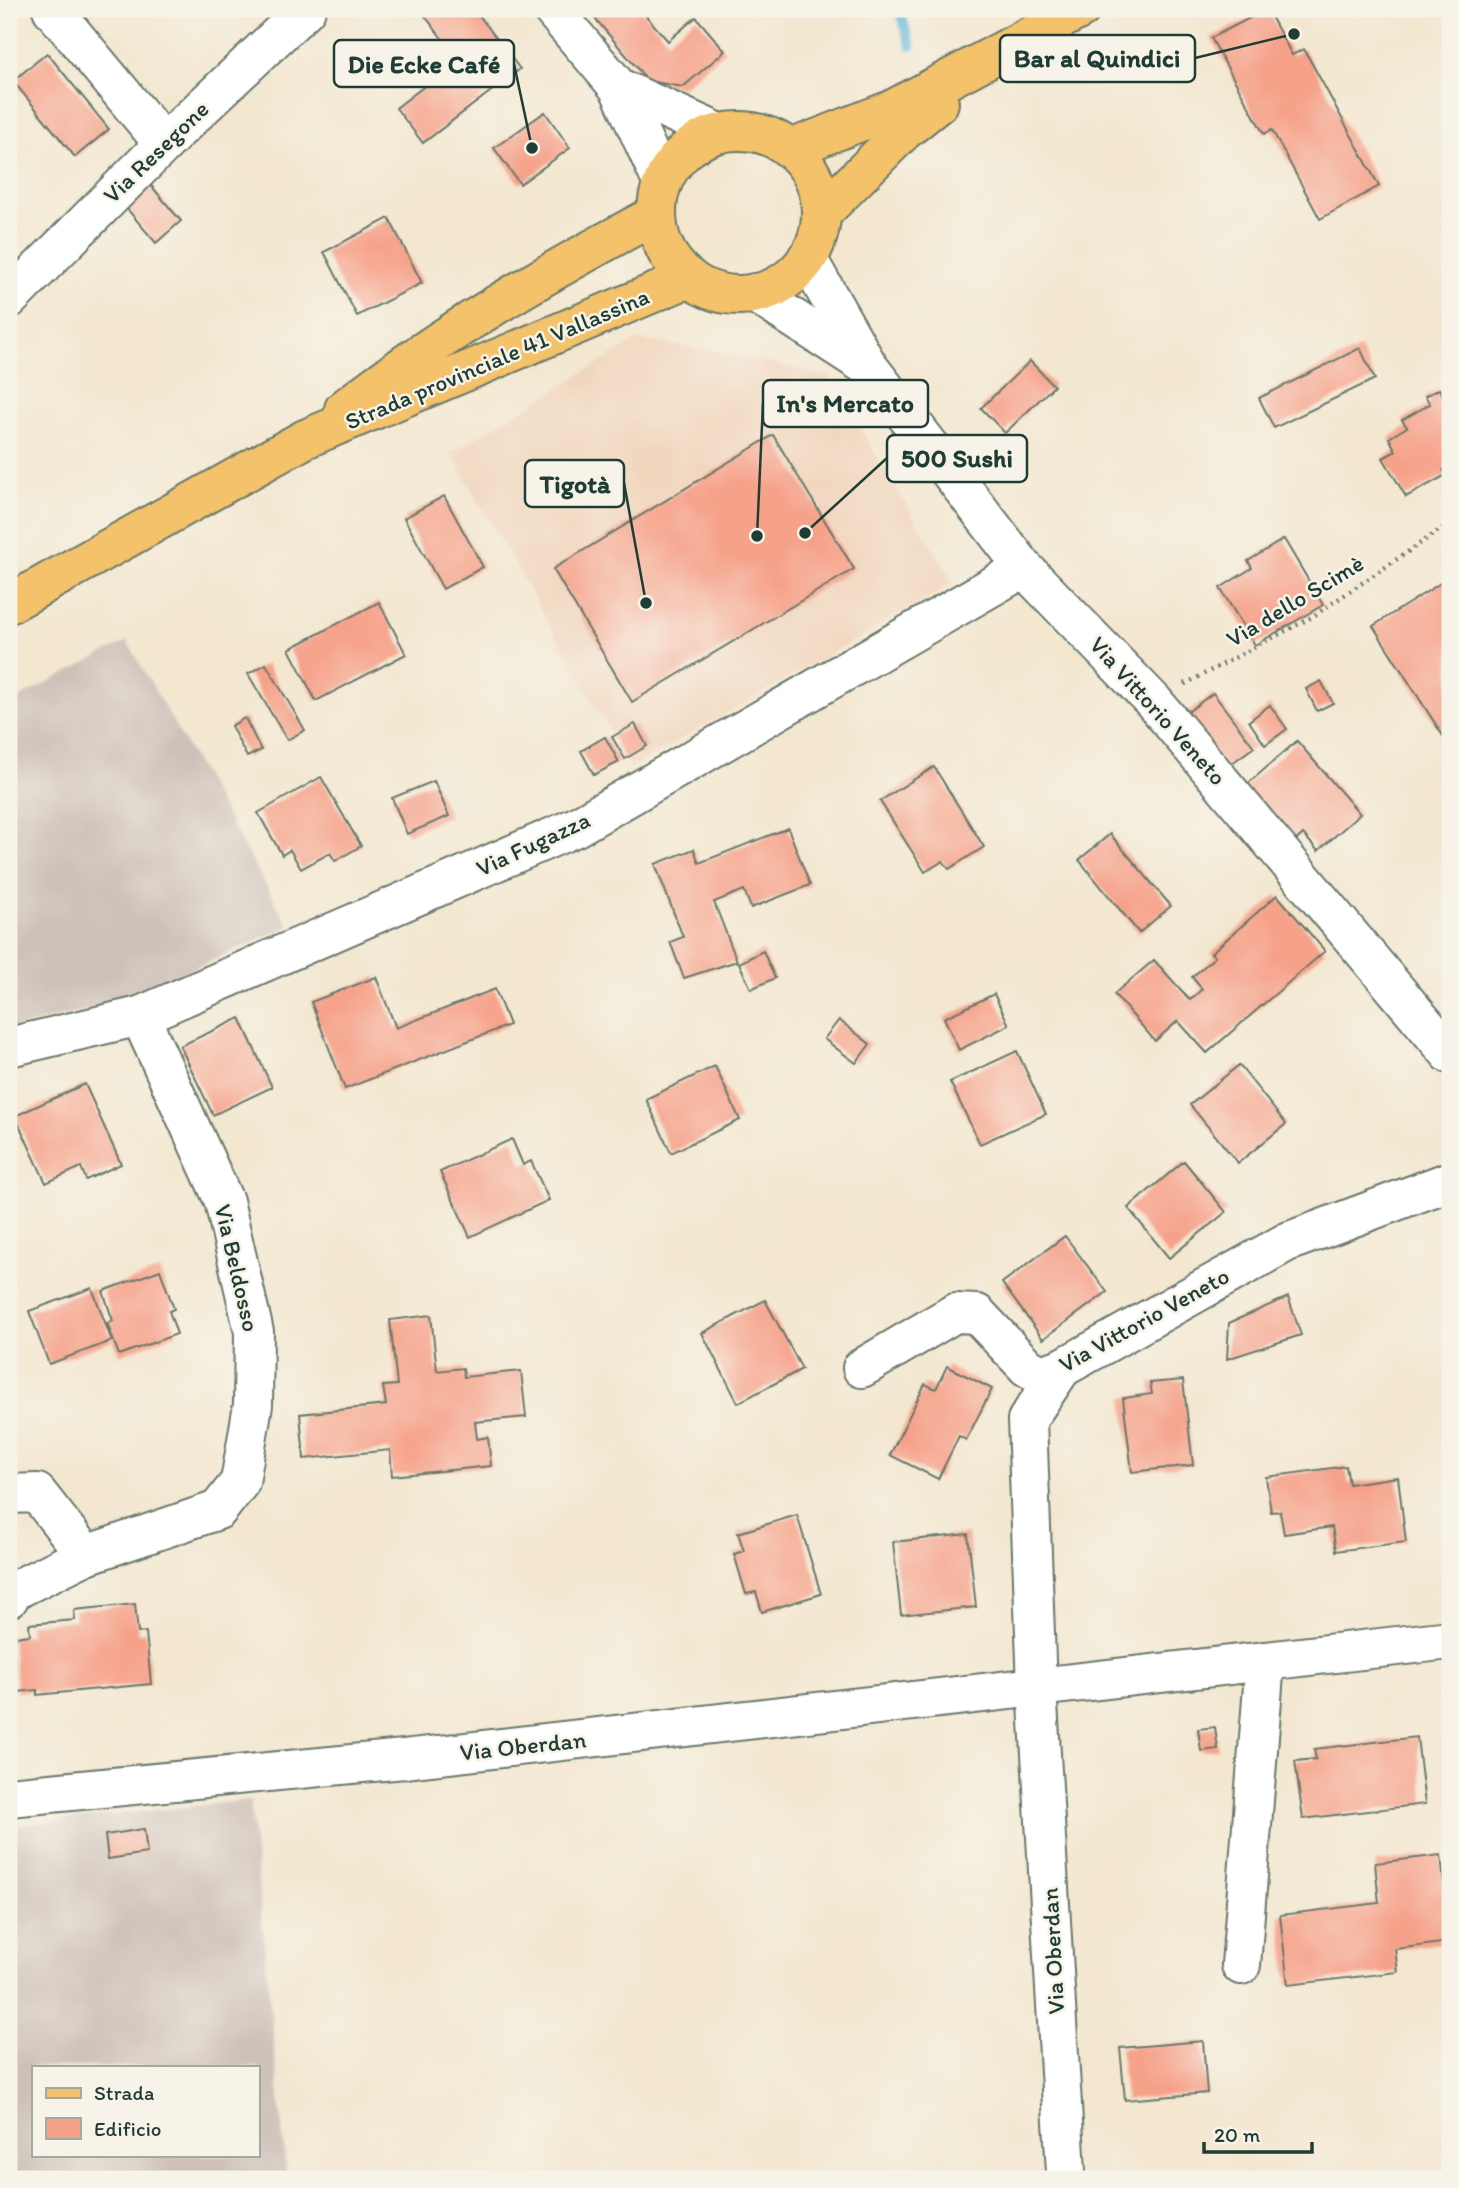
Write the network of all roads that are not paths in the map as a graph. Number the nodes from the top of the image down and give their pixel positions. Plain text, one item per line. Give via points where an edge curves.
1 (52, 9) edge
2 (306, 9) edge
3 (552, 9) edge
4 (1081, 9) edge
5 (999, 55) junction
6 (620, 88) junction
7 (719, 133) junction
8 (164, 144) junction
9 (790, 149) junction
10 (660, 198) junction
11 (821, 215) junction
12 (807, 257) junction
13 (689, 278) junction
14 (754, 293) junction
15 (9, 299) edge
16 (868, 366) junction
17 (305, 439) junction
18 (1024, 568) junction
19 (9, 604) edge
20 (140, 1016) junction
21 (9, 1047) edge
22 (1450, 1054) edge
23 (1450, 1181) edge
24 (862, 1368) dead end
25 (1062, 1368) junction
26 (9, 1494) edge
27 (86, 1555) junction
28 (9, 1598) edge
29 (1450, 1640) edge
30 (1265, 1661) junction
31 (1037, 1687) junction
32 (9, 1797) edge
33 (1241, 1965) dead end
34 (1066, 2172) dead end

1 - 8 street
2 - 8 street, Via Resegone
3 - 6 street
4 - 5 main road, Strada provinciale 41 Vallassina
5 - 9 main road, Strada provinciale 41 Vallassina via 891,110
5 - 11 main road, Strada provinciale 41 Vallassina via 904,131
6 - 7 street
6 - 10 street
7 - 9 main road, Strada provinciale 41 Vallassina via 757,133
7 - 10 main road, Strada provinciale 41 Vallassina via 676,160
8 - 15 street, Via Resegone
9 - 11 main road, Strada provinciale 41 Vallassina via 815,182
10 - 13 main road, Strada provinciale 41 Vallassina via 666,252
10 - 17 main road, Strada provinciale 41 Vallassina via 411,357
11 - 12 main road, Strada provinciale 41 Vallassina
12 - 14 main road, Strada provinciale 41 Vallassina via 784,282
12 - 16 street, Via Vittorio Veneto
13 - 14 main road, Strada provinciale 41 Vallassina via 720,293
13 - 17 main road, Strada provinciale 41 Vallassina
14 - 16 street, Via Vittorio Veneto
16 - 18 street, Via Vittorio Veneto
17 - 19 main road, Strada provinciale 41 Vallassina
18 - 20 street, Via Fugazza via 576,827
18 - 22 street, Via Vittorio Veneto via 1153,701
20 - 21 street, Via Fugazza
20 - 27 street, Via Beldosso via 224,1201 254,1332 253,1405 240,1482 218,1510
23 - 25 street, Via Vittorio Veneto via 1287,1242
24 - 25 street, Via Vittorio Veneto via 955,1313 977,1314 1027,1367 1041,1375
25 - 31 street, Via Oberdan via 1027,1419
26 - 27 street via 37,1493
27 - 28 street, Via Beldosso via 13,1591
29 - 30 street, Via Oberdan
30 - 31 street, Via Oberdan
30 - 33 street
31 - 32 street, Via Oberdan via 404,1759
31 - 34 street, Via Oberdan

